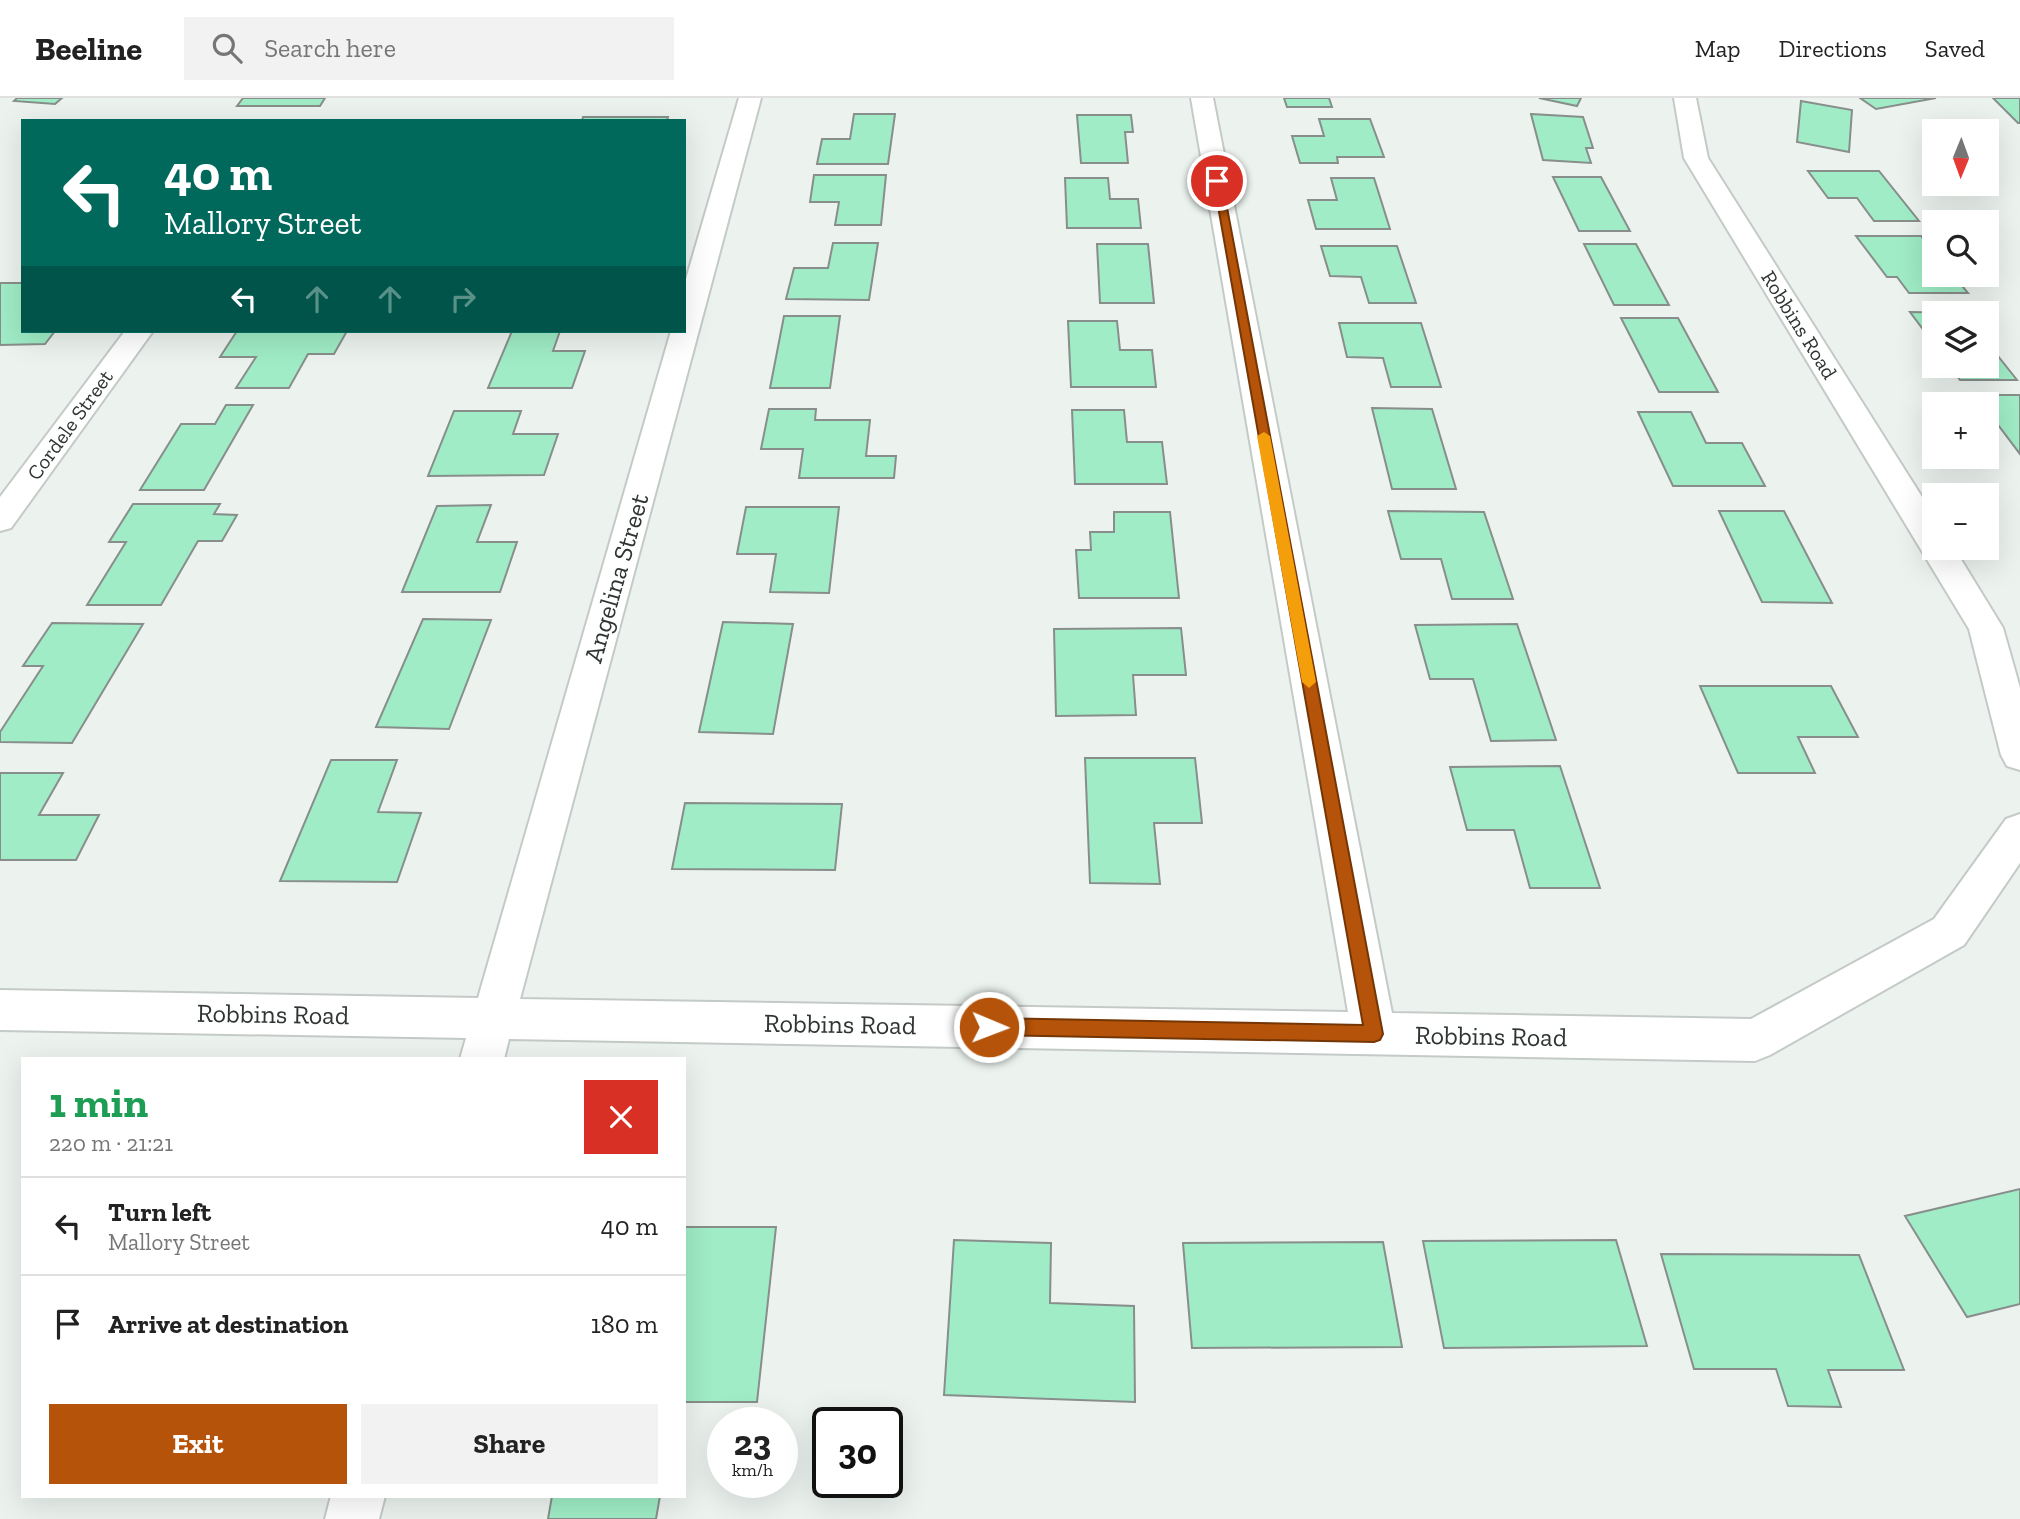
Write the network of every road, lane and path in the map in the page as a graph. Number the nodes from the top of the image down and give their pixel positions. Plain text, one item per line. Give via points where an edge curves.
1 (750, 98) edge
2 (1202, 98) edge
3 (1685, 98) edge
4 (686, 327) edge
5 (138, 333) edge
6 (684, 333) edge
7 (0, 520) edge
8 (1922, 524) edge
9 (1944, 560) edge
10 (2020, 755) edge
11 (2020, 831) edge
12 (0, 1010) edge
13 (493, 1018) junction
14 (1374, 1034) junction
15 (483, 1057) edge
16 (357, 1498) edge
17 (352, 1519) edge

1 - 4 street, Angelina Street
2 - 14 street
3 - 8 street, Robbins Road via 1696,158
5 - 7 street, Cordele Street
6 - 13 street, Angelina Street
9 - 10 street via 1986,628
11 - 14 street, Robbins Road via 1949,932 1755,1040
12 - 13 street, Robbins Road
13 - 14 street, Robbins Road
13 - 15 street, Angelina Street
16 - 17 street

